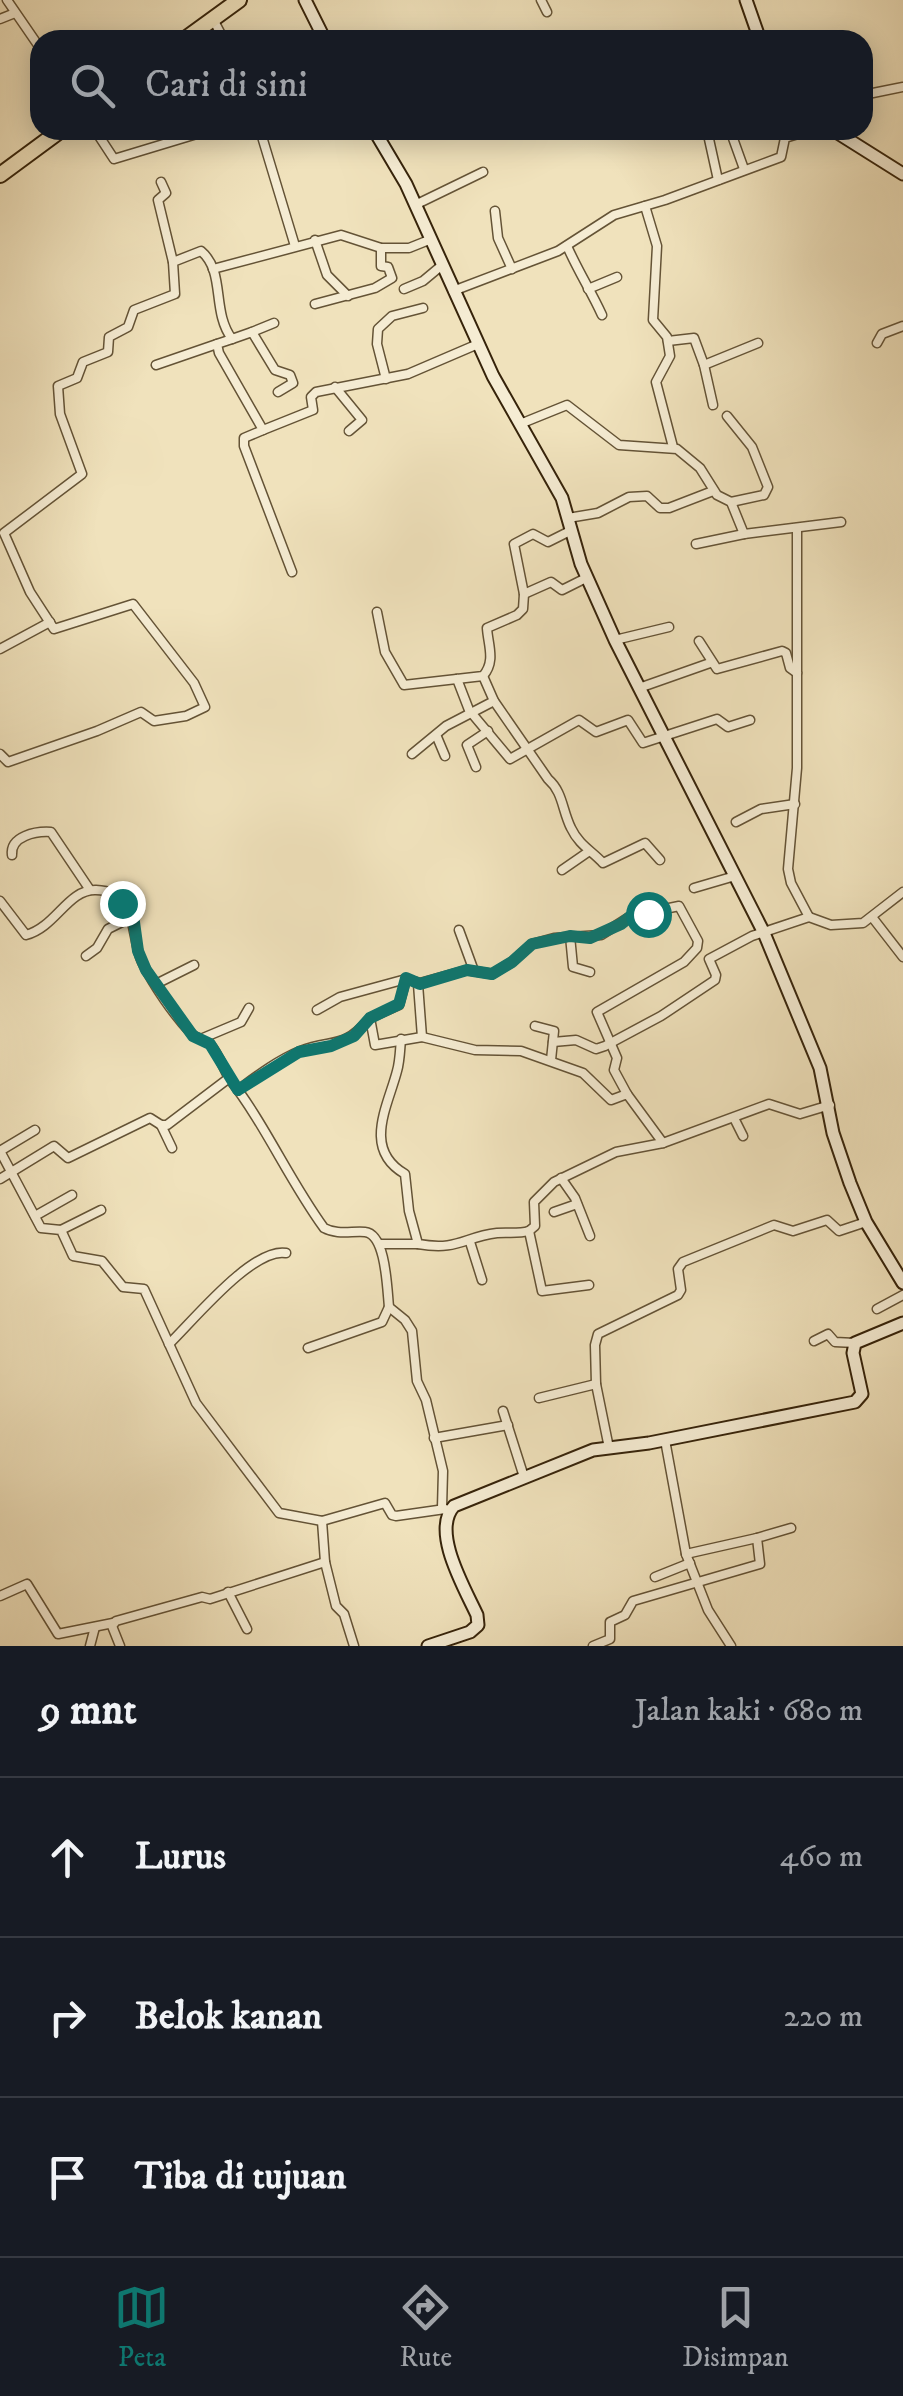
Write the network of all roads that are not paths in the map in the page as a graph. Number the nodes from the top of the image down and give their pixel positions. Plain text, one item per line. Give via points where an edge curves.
1 (7, 0) edge
2 (238, 0) edge
3 (305, 0) edge
4 (541, 0) edge
5 (746, 0) edge
6 (547, 12) dead end
7 (15, 13) junction
8 (0, 19) edge
9 (213, 19) junction
10 (198, 30) edge
11 (219, 30) edge
12 (320, 30) edge
13 (756, 30) edge
14 (30, 34) edge
15 (903, 88) edge
16 (873, 93) edge
17 (47, 140) edge
18 (101, 140) edge
19 (175, 140) edge
20 (263, 140) edge
21 (380, 140) edge
22 (709, 140) edge
23 (734, 140) edge
24 (785, 140) edge
25 (849, 140) edge
26 (744, 169) junction
27 (483, 172) dead end
28 (903, 174) edge
29 (0, 175) edge
30 (718, 180) junction
31 (162, 182) dead end
32 (415, 205) junction
33 (647, 206) junction
34 (494, 211) dead end
35 (315, 240) junction
36 (429, 240) junction
37 (296, 246) junction
38 (568, 246) junction
39 (381, 248) junction
40 (173, 262) junction
41 (441, 266) junction
42 (512, 268) junction
43 (213, 270) junction
44 (617, 277) dead end
45 (404, 289) dead end
46 (588, 289) junction
47 (453, 291) junction
48 (348, 296) junction
49 (315, 304) dead end
50 (423, 308) dead end
51 (602, 315) dead end
52 (274, 323) dead end
53 (903, 326) edge
54 (252, 332) junction
55 (232, 339) junction
56 (668, 341) junction
57 (876, 343) dead end
58 (217, 344) junction
59 (478, 344) junction
60 (758, 344) dead end
61 (156, 365) dead end
62 (704, 365) junction
63 (386, 379) junction
64 (335, 388) junction
65 (278, 392) dead end
66 (714, 405) dead end
67 (727, 416) dead end
68 (520, 424) junction
69 (263, 430) junction
70 (349, 432) dead end
71 (672, 447) junction
72 (714, 491) junction
73 (731, 502) junction
74 (841, 522) dead end
75 (570, 524) junction
76 (798, 528) junction
77 (744, 534) junction
78 (696, 544) dead end
79 (292, 572) dead end
80 (586, 578) junction
81 (524, 594) junction
82 (377, 612) dead end
83 (50, 622) junction
84 (670, 626) dead end
85 (614, 640) junction
86 (698, 641) dead end
87 (0, 649) edge
88 (710, 663) junction
89 (797, 673) junction
90 (483, 676) junction
91 (457, 678) junction
92 (639, 688) junction
93 (494, 701) junction
94 (472, 713) junction
95 (750, 720) dead end
96 (488, 732) junction
97 (664, 736) junction
98 (437, 737) junction
99 (528, 750) junction
100 (0, 754) edge
101 (412, 754) dead end
102 (445, 756) dead end
103 (476, 766) dead end
104 (795, 804) junction
105 (736, 822) dead end
106 (588, 852) junction
107 (12, 855) dead end
108 (660, 860) dead end
109 (562, 870) dead end
110 (735, 876) junction
111 (694, 888) dead end
112 (90, 890) junction
113 (903, 892) edge
114 (0, 901) edge
115 (874, 915) junction
116 (809, 916) junction
117 (132, 917) junction
118 (459, 930) dead end
119 (764, 932) junction
120 (570, 936) junction
121 (86, 956) dead end
122 (903, 957) edge
123 (194, 965) dead end
124 (474, 971) junction
125 (590, 972) dead end
126 (406, 978) junction
127 (156, 984) junction
128 (418, 984) junction
129 (250, 1008) dead end
130 (317, 1010) dead end
131 (370, 1018) junction
132 (535, 1026) dead end
133 (203, 1038) junction
134 (422, 1038) junction
135 (401, 1039) junction
136 (553, 1042) junction
137 (610, 1044) junction
138 (550, 1060) junction
139 (229, 1078) junction
140 (238, 1090) junction
141 (628, 1094) junction
142 (830, 1106) junction
143 (734, 1118) junction
144 (161, 1125) junction
145 (35, 1130) dead end
146 (743, 1136) dead end
147 (663, 1143) junction
148 (172, 1148) dead end
149 (10, 1173) junction
150 (561, 1178) junction
151 (0, 1180) edge
152 (72, 1195) dead end
153 (577, 1204) junction
154 (101, 1210) dead end
155 (554, 1212) dead end
156 (35, 1216) junction
157 (866, 1222) junction
158 (61, 1230) junction
159 (529, 1231) junction
160 (590, 1236) dead end
161 (470, 1242) junction
162 (380, 1244) junction
163 (418, 1244) junction
164 (286, 1253) dead end
165 (482, 1280) dead end
166 (903, 1281) edge
167 (589, 1286) dead end
168 (903, 1295) edge
169 (389, 1307) junction
170 (877, 1309) dead end
171 (903, 1323) edge
172 (814, 1340) dead end
173 (855, 1343) junction
174 (169, 1344) junction
175 (308, 1348) dead end
176 (596, 1384) junction
177 (540, 1398) dead end
178 (504, 1411) dead end
179 (508, 1425) junction
180 (434, 1438) junction
181 (664, 1440) junction
182 (608, 1448) junction
183 (524, 1476) junction
184 (446, 1509) junction
185 (322, 1520) junction
186 (791, 1528) dead end
187 (757, 1538) junction
188 (688, 1559) junction
189 (326, 1562) junction
190 (655, 1577) dead end
191 (696, 1583) junction
192 (228, 1592) junction
193 (0, 1596) edge
194 (112, 1623) junction
195 (95, 1627) junction
196 (247, 1629) dead end
197 (449, 1642) edge
198 (90, 1646) edge
199 (120, 1646) edge
200 (354, 1646) edge
201 (428, 1646) edge
202 (594, 1646) edge
203 (731, 1646) edge

1 - 7 street
2 - 9 highway
3 - 12 street
4 - 6 street
5 - 13 street
7 - 8 street
7 - 14 street
9 - 10 highway
9 - 11 street
15 - 16 street
17 - 29 highway
18 - 19 street via 112,158
20 - 37 street
21 - 32 street
22 - 30 street
23 - 26 street
24 - 26 street via 782,156
25 - 28 street
26 - 30 street
27 - 32 street
30 - 33 street
31 - 40 street via 166,193 158,200
32 - 36 street
33 - 38 street via 614,214
33 - 56 street via 656,246 652,316
34 - 42 street
35 - 37 street
35 - 39 street via 346,236
35 - 48 street via 329,279
36 - 39 street
36 - 41 street
37 - 43 street
38 - 42 street
38 - 46 street
39 - 48 street via 381,266 388,266 392,278
40 - 43 street via 204,251
40 - 83 street via 175,294 134,310 128,326 109,336 108,352 84,362 77,378 58,386 62,420 82,474 4,533
41 - 45 street
41 - 47 street
42 - 47 street
43 - 55 street via 221,322
44 - 46 street
46 - 51 street
47 - 59 street
48 - 49 street
50 - 63 street via 392,316 378,330
52 - 54 street
53 - 57 street
54 - 55 street
54 - 65 street via 274,370 294,380
55 - 58 street
56 - 62 street via 692,337
56 - 71 street via 670,360 656,382
58 - 61 street
58 - 69 street
59 - 63 street
59 - 68 street
60 - 62 street
62 - 66 street
63 - 64 street
64 - 69 street via 312,395 311,411
64 - 70 street via 362,420
67 - 73 street via 752,447 768,487 764,495
68 - 71 street via 568,404 618,445
68 - 75 street
69 - 79 street via 244,438 244,446
71 - 72 street via 700,468
72 - 73 street
72 - 75 street via 669,508 633,496
73 - 77 street
74 - 76 street
75 - 80 street
75 - 81 street via 548,542 533,534 516,542
76 - 77 street
76 - 89 street
77 - 78 street
80 - 81 street via 562,590 553,582
80 - 85 street
81 - 90 street via 521,612 488,628 490,668
82 - 91 street via 386,652 404,685
83 - 87 street
83 - 100 street via 60,630 133,604 205,707 154,721 141,712 8,762
84 - 85 street
85 - 92 street
86 - 88 street
88 - 89 street via 720,669 782,650
88 - 92 street
89 - 104 street
90 - 91 street
90 - 93 street
91 - 94 street
92 - 97 street
93 - 94 street
93 - 99 street
94 - 96 street
94 - 98 street
95 - 97 street via 728,726 717,719
96 - 99 street via 510,759
96 - 103 street via 467,746
97 - 99 street via 641,743 628,720 596,732 578,720
97 - 110 street
98 - 101 street
98 - 102 street
99 - 106 street via 557,787
104 - 105 street via 761,809
104 - 116 street via 789,878
106 - 108 street via 603,863 645,842
106 - 109 street
107 - 112 street via 15,841 51,832
110 - 111 street
110 - 119 street
112 - 114 street via 26,935
112 - 117 street via 117,898
113 - 115 street
115 - 116 street via 863,923 831,926
115 - 122 street
116 - 119 street
117 - 121 street via 108,930
117 - 127 street via 140,959
118 - 124 street
119 - 137 street via 711,957 715,980
119 - 142 street
120 - 124 street via 532,944 492,974
120 - 125 street via 573,968
120 - 137 street via 601,935 631,916 678,906 698,941 684,962 599,1008
123 - 127 street
124 - 128 street
126 - 128 street
126 - 130 street via 340,996
126 - 131 street via 399,1004
127 - 133 street via 193,1036
128 - 134 street
129 - 133 street via 241,1022
131 - 135 street via 373,1044
131 - 140 street via 354,1036 299,1052
132 - 136 street via 552,1029
133 - 139 street
134 - 135 street
134 - 138 street
135 - 163 street via 380,1133 392,1164 405,1174
136 - 137 street via 576,1040 596,1049
136 - 138 street
137 - 141 street via 614,1070
138 - 141 street via 584,1073 610,1100
139 - 140 street
139 - 144 street
140 - 162 street via 324,1228 368,1232
141 - 147 street
142 - 143 street via 800,1114 770,1104
142 - 157 street via 836,1144
143 - 146 street
143 - 147 street
144 - 148 street
144 - 149 street via 150,1118 68,1158 54,1146
145 - 149 street via 0,1151
147 - 150 street via 616,1152
149 - 151 street
149 - 156 street
150 - 153 street
150 - 159 street via 534,1202
152 - 156 street
153 - 155 street
153 - 160 street
154 - 158 street
156 - 158 street via 43,1230
157 - 166 street
157 - 176 street via 839,1230 827,1220 793,1231 774,1224 683,1262 678,1294 598,1334
158 - 174 street via 73,1256 102,1261 123,1287 144,1289
159 - 161 street
159 - 167 street via 542,1291
161 - 163 street
161 - 165 street
162 - 163 street
162 - 169 street
164 - 174 street via 273,1252 233,1279
168 - 170 street
169 - 175 street via 382,1322
169 - 180 street via 412,1331 417,1382
171 - 173 street
172 - 173 street via 828,1334 835,1342
173 - 181 street via 862,1394 855,1402
174 - 185 street via 196,1403 275,1508
176 - 177 street
176 - 182 street
178 - 179 street
179 - 180 street
179 - 183 street
180 - 184 street
181 - 182 street
181 - 188 street
182 - 183 street
183 - 184 street
184 - 185 street via 396,1516 385,1503
184 - 197 street via 445,1537 479,1620
185 - 189 street
186 - 187 street
187 - 188 street
187 - 191 street via 760,1564
188 - 190 street
188 - 191 street
189 - 192 street
189 - 200 street
191 - 202 street via 634,1600 610,1622 610,1639
191 - 203 street
192 - 194 street
192 - 196 street
193 - 195 street via 27,1584 58,1634
194 - 195 street
194 - 199 street
195 - 198 street
197 - 201 street

